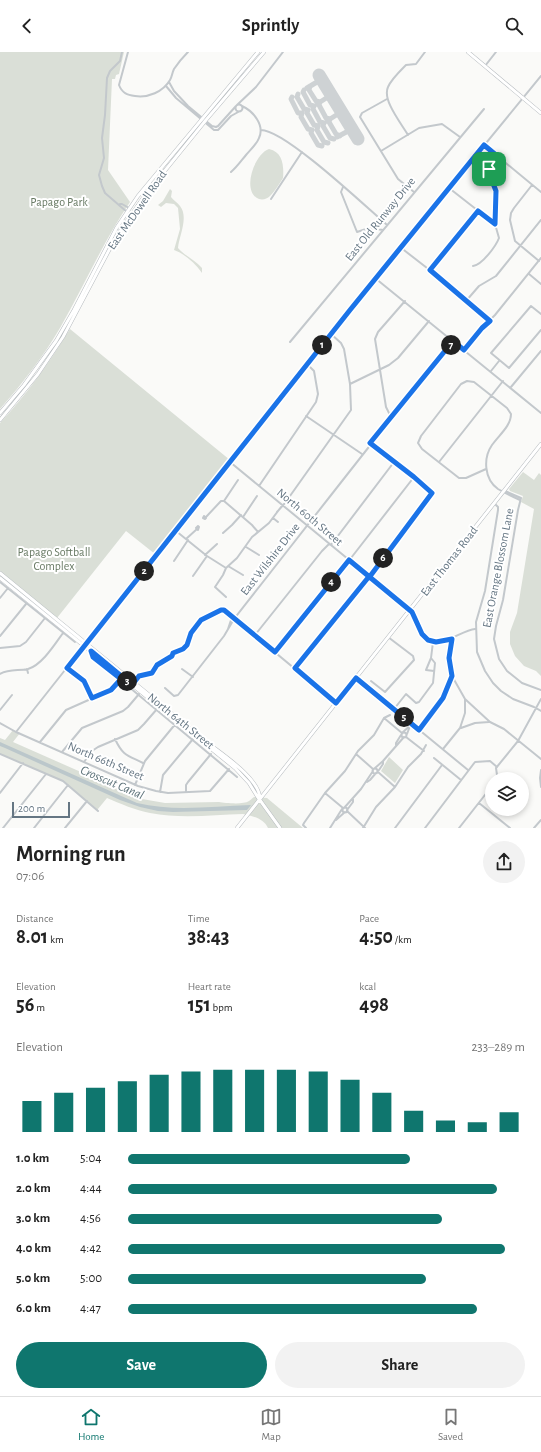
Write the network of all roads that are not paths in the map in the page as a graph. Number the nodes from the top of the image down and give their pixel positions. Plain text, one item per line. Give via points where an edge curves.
1 (122, 52) edge
2 (128, 52) edge
3 (188, 52) edge
4 (258, 52) edge
5 (264, 52) edge
6 (283, 52) edge
7 (421, 52) edge
8 (468, 52) edge
9 (496, 52) edge
10 (424, 53) edge
11 (485, 66) junction
12 (541, 76) edge
13 (169, 82) junction
14 (166, 86) junction
15 (523, 98) junction
16 (242, 99) junction
17 (386, 99) junction
18 (236, 105) junction
19 (242, 106) junction
20 (484, 108) dead end
21 (247, 110) junction
22 (240, 111) junction
23 (541, 113) edge
24 (202, 119) junction
25 (205, 121) junction
26 (261, 130) junction
27 (408, 135) junction
28 (460, 137) junction
29 (484, 145) junction
30 (381, 151) junction
31 (302, 152) junction
32 (496, 155) junction
33 (232, 172) dead end
34 (532, 185) junction
35 (343, 187) junction
36 (449, 188) junction
37 (414, 192) junction
38 (541, 192) edge
39 (271, 199) dead end
40 (128, 210) junction
41 (478, 211) junction
42 (541, 220) edge
43 (495, 224) junction
44 (387, 225) junction
45 (383, 230) junction
46 (117, 236) junction
47 (520, 246) junction
48 (400, 247) junction
49 (541, 258) edge
50 (539, 261) junction
51 (473, 266) dead end
52 (430, 270) junction
53 (529, 274) junction
54 (375, 278) junction
55 (541, 284) edge
56 (405, 301) junction
57 (466, 301) junction
58 (541, 314) edge
59 (429, 321) junction
60 (490, 321) junction
61 (541, 330) edge
62 (331, 333) junction
63 (453, 341) junction
64 (290, 342) dead end
65 (464, 350) junction
66 (541, 351) edge
67 (499, 361) junction
68 (307, 364) junction
69 (380, 370) junction
70 (491, 371) junction
71 (503, 381) junction
72 (350, 384) junction
73 (511, 387) junction
74 (491, 396) junction
75 (0, 413) edge
76 (541, 413) edge
77 (306, 416) junction
78 (392, 417) junction
79 (0, 420) edge
80 (334, 436) junction
81 (370, 443) junction
82 (541, 444) edge
83 (362, 454) junction
84 (230, 462) junction
85 (394, 462) junction
86 (439, 462) junction
87 (486, 469) junction
88 (414, 477) junction
89 (238, 480) dead end
90 (259, 486) junction
91 (503, 491) junction
92 (257, 496) dead end
93 (224, 501) junction
94 (494, 503) junction
95 (283, 506) junction
96 (242, 516) junction
97 (206, 517) dead end
98 (273, 518) junction
99 (278, 522) dead end
100 (307, 526) junction
101 (197, 529) dead end
102 (176, 531) junction
103 (258, 532) junction
104 (223, 533) dead end
105 (187, 540) junction
106 (217, 544) dead end
107 (330, 544) junction
108 (246, 547) junction
109 (206, 555) junction
110 (259, 556) dead end
111 (349, 560) junction
112 (174, 561) dead end
113 (227, 567) junction
114 (0, 573) edge
115 (243, 575) dead end
116 (193, 576) dead end
117 (369, 577) junction
118 (0, 578) edge
119 (0, 582) edge
120 (8, 588) junction
121 (226, 597) dead end
122 (0, 598) edge
123 (28, 601) junction
124 (410, 610) junction
125 (45, 618) junction
126 (234, 619) junction
127 (475, 629) junction
128 (63, 633) junction
129 (255, 635) junction
130 (0, 636) edge
131 (388, 637) junction
132 (452, 639) junction
133 (75, 642) dead end
134 (433, 642) junction
135 (85, 644) junction
136 (0, 648) edge
137 (91, 651) junction
138 (275, 652) junction
139 (431, 658) junction
140 (67, 668) junction
141 (295, 668) junction
142 (27, 669) junction
143 (182, 669) dead end
144 (434, 671) junction
145 (28, 673) dead end
146 (0, 674) edge
147 (452, 676) junction
148 (193, 677) junction
149 (356, 678) junction
150 (121, 679) junction
151 (371, 681) dead end
152 (134, 684) junction
153 (165, 688) dead end
154 (541, 690) edge
155 (139, 694) junction
156 (12, 695) dead end
157 (383, 695) junction
158 (92, 698) junction
159 (466, 699) junction
160 (541, 699) edge
161 (336, 703) junction
162 (536, 708) junction
163 (157, 709) junction
164 (394, 709) junction
165 (0, 710) edge
166 (541, 712) edge
167 (390, 714) dead end
168 (384, 718) junction
169 (178, 720) junction
170 (490, 722) junction
171 (0, 723) edge
172 (174, 725) junction
173 (411, 725) junction
174 (460, 728) junction
175 (419, 730) junction
176 (16, 732) junction
177 (402, 733) junction
178 (406, 736) junction
179 (116, 739) junction
180 (193, 739) junction
181 (518, 741) junction
182 (40, 742) junction
183 (426, 744) dead end
184 (396, 745) junction
185 (443, 749) junction
186 (424, 751) junction
187 (62, 752) junction
188 (0, 754) edge
189 (211, 754) junction
190 (356, 754) junction
191 (434, 758) dead end
192 (541, 759) edge
193 (383, 761) junction
194 (84, 762) junction
195 (23, 763) junction
196 (143, 763) junction
197 (442, 765) junction
198 (497, 767) junction
199 (229, 769) junction
200 (374, 769) junction
201 (468, 770) junction
202 (541, 770) edge
203 (377, 772) junction
204 (496, 772) edge
205 (46, 774) junction
206 (237, 777) dead end
207 (461, 780) junction
208 (367, 782) junction
209 (68, 785) junction
210 (135, 785) junction
211 (395, 787) junction
212 (541, 787) edge
213 (160, 792) junction
214 (186, 792) junction
215 (0, 793) edge
216 (325, 794) junction
217 (485, 795) edge
218 (260, 799) junction
219 (353, 799) junction
220 (87, 801) junction
221 (479, 802) junction
222 (343, 808) junction
223 (98, 810) dead end
224 (346, 811) junction
225 (336, 820) junction
226 (541, 820) edge
227 (280, 827) edge
228 (364, 827) edge
229 (460, 827) edge
230 (3, 828) edge
231 (34, 828) edge
232 (65, 828) edge
233 (237, 828) edge
234 (284, 828) edge
235 (306, 828) edge
236 (330, 828) edge
237 (395, 828) edge
238 (425, 828) edge
239 (510, 828) edge
240 (534, 828) edge

1 - 40 street via 120,61 107,78 102,138 104,158 99,175 105,193
2 - 14 street via 119,84 125,93 146,97
3 - 13 street via 174,69
4 - 24 main road, East McDowell Road
5 - 25 main road, East McDowell Road
6 - 16 street via 259,84
7 - 10 street
8 - 11 main road
9 - 11 street
10 - 17 street via 416,64 406,65 389,85
11 - 15 main road
12 - 15 street
13 - 14 street
13 - 24 street via 176,94
14 - 24 street via 176,98
15 - 23 main road
15 - 29 street
16 - 18 street
16 - 19 street
17 - 27 street
17 - 30 street via 360,115
18 - 19 street
18 - 22 street via 236,110
18 - 25 street via 216,127
19 - 21 street
19 - 22 street
20 - 28 street, East Old Runway Drive
21 - 22 street
21 - 26 street via 259,122
22 - 25 street via 231,116 218,130 213,130
24 - 25 street
24 - 40 main road, East McDowell Road
25 - 46 main road, East McDowell Road via 146,194
26 - 31 street via 269,131
26 - 33 street via 259,138
27 - 28 street via 420,128 442,124
27 - 30 street
28 - 37 street, East Old Runway Drive
29 - 32 street
29 - 36 street
30 - 37 street via 398,179
31 - 35 street
31 - 39 street
32 - 34 street
32 - 43 street via 489,171 496,191
34 - 38 street
34 - 47 street via 511,213 514,238
35 - 44 street
35 - 45 street via 342,196 357,232 368,228
36 - 41 street
36 - 48 street
37 - 44 street, East Old Runway Drive
40 - 46 main road via 129,214
40 - 75 main road, East McDowell Road via 59,335 33,373
41 - 43 street
41 - 52 street
42 - 47 street
43 - 51 street via 499,240 481,262
44 - 45 street, East Old Runway Drive
45 - 64 street, East Old Runway Drive
46 - 79 main road, East McDowell Road via 63,336 38,374
47 - 50 street
47 - 57 street via 495,278 479,286
48 - 52 street
48 - 54 street
49 - 50 street
50 - 53 street
52 - 57 street
53 - 55 street
53 - 60 street
54 - 56 street
54 - 62 street
56 - 59 street
56 - 69 street via 375,339
57 - 60 street
58 - 67 street via 531,306 491,353
59 - 63 street
59 - 69 street via 398,358
60 - 65 street
61 - 67 street via 509,368
62 - 68 street
62 - 72 street via 341,342 344,349
63 - 65 street
63 - 78 street, East Wilshire Drive
65 - 70 street
66 - 73 street
67 - 70 street
68 - 77 street via 314,371 318,394 316,402
68 - 84 street
69 - 72 street
69 - 78 street via 386,408
70 - 71 street
71 - 73 street
71 - 74 street
72 - 80 street via 350,414
73 - 76 street
74 - 86 street
74 - 86 street via 474,382 465,381 420,436 418,443 422,449
74 - 87 street via 511,415 509,423 488,451
77 - 80 street
77 - 90 street
78 - 81 street, East Wilshire Drive
80 - 83 street
80 - 95 street
81 - 83 street, East Wilshire Drive
81 - 85 street
82 - 91 main road, East Thomas Road
83 - 100 street, East Wilshire Drive
84 - 90 street, North 60th Street
84 - 102 street
85 - 88 street
85 - 107 street
86 - 87 street via 460,478
87 - 91 street via 493,483
88 - 111 street
88 - 117 street via 432,493
89 - 93 street
90 - 95 street, North 60th Street
91 - 94 main road, East Thomas Road
91 - 154 street, East Orange Blossom Lane via 520,499 494,638 499,659 507,671 522,683
92 - 96 street
93 - 96 street
93 - 97 street
94 - 124 main road, East Thomas Road
94 - 127 street via 498,510 485,591
95 - 98 street
95 - 100 street, North 60th Street
96 - 103 street
96 - 104 street
98 - 99 street
98 - 103 street
100 - 107 street, North 60th Street
100 - 126 street, East Wilshire Drive
101 - 105 street
102 - 105 street
102 - 135 street
103 - 108 street
105 - 109 street
105 - 112 street
106 - 109 street
107 - 111 street, North 60th Street
107 - 129 street
108 - 110 street
108 - 113 street
109 - 113 street
109 - 116 street
111 - 117 street, North 60th Street
111 - 138 street
113 - 115 street
113 - 121 street via 215,587
114 - 123 main road, North 64th Street
117 - 124 street, North 60th Street
117 - 141 street
118 - 123 main road, North 64th Street
119 - 120 street, North 64th Street
120 - 122 street
120 - 123 street, North 64th Street
123 - 125 street, North 64th Street
123 - 130 street
123 - 135 main road, North 64th Street
124 - 131 main road, East Thomas Road
124 - 134 street, North 60th Street via 424,637
125 - 128 street, North 64th Street
125 - 136 street via 25,643
126 - 129 street
126 - 148 street, East Wilshire Drive
126 - 152 street via 221,610 201,620 183,649 157,665 152,673 143,674
127 - 132 street
127 - 162 street via 477,652 489,678 507,695
128 - 133 street, North 64th Street
128 - 142 street via 37,665
129 - 138 street
131 - 149 main road, East Thomas Road
131 - 157 street via 413,656 414,660
132 - 134 street
132 - 147 street via 449,658
134 - 139 street
135 - 137 main road, North 64th Street
135 - 140 street
135 - 152 main road, North 64th Street
137 - 150 street, North 64th Street via 92,656
137 - 152 main road, North 64th Street
138 - 141 street
139 - 144 street via 435,663
139 - 144 street via 426,670
140 - 158 street via 84,681
140 - 176 street
141 - 161 street
142 - 145 street
142 - 146 street
143 - 148 street
144 - 164 street via 432,685 419,702 416,703 406,694
147 - 159 street
147 - 175 street via 443,698
148 - 153 street, East Wilshire Drive via 176,696
149 - 157 street
149 - 161 main road, East Thomas Road
150 - 155 street, North 64th Street
150 - 158 street via 111,690
151 - 157 street
152 - 169 main road, North 64th Street
155 - 163 street, North 64th Street
155 - 187 street via 123,710 82,728
156 - 165 street
157 - 164 street
158 - 182 street via 66,710
159 - 170 street
159 - 174 street
160 - 162 street
161 - 218 main road, East Thomas Road
162 - 166 street
162 - 181 street
163 - 172 street, North 64th Street
163 - 179 street via 138,730
164 - 173 street
167 - 168 street
168 - 177 street
168 - 190 street via 372,737
169 - 172 street
169 - 218 main road, North 64th Street via 254,784
170 - 174 street
170 - 181 street
171 - 176 street, North 66th Street
172 - 180 street, North 64th Street
172 - 196 street
173 - 175 street
173 - 177 street
173 - 178 street
174 - 185 street
175 - 185 street
176 - 182 street, North 66th Street
177 - 178 street
177 - 178 street
177 - 184 street
178 - 184 street
178 - 186 street
179 - 194 street via 92,751
179 - 196 street via 124,754
180 - 189 street, North 64th Street
180 - 213 street via 163,775
181 - 192 street
181 - 198 street
182 - 187 street, North 66th Street
183 - 186 street
184 - 193 street
185 - 201 street
186 - 211 street via 408,767
187 - 194 street, North 66th Street
188 - 195 street
189 - 199 street, North 64th Street
189 - 214 street via 186,785
190 - 200 street
190 - 216 street
191 - 197 street
193 - 200 street
193 - 203 street
194 - 210 street, North 66th Street
195 - 205 street
195 - 215 street
196 - 210 street
197 - 207 street
197 - 237 street
198 - 201 street via 490,761 478,761
198 - 204 street
199 - 206 street, North 64th Street
199 - 214 street, North 66th Street via 210,791
200 - 203 street
200 - 203 street via 377,768
200 - 208 street
201 - 207 street
202 - 212 street
203 - 208 street
203 - 211 street
205 - 209 street
205 - 230 street
207 - 238 street
208 - 219 street
209 - 220 street
209 - 231 street
210 - 213 street, North 66th Street
211 - 228 street via 379,804
213 - 214 street, North 66th Street
216 - 222 street
216 - 235 street via 303,825
217 - 221 street
218 - 227 main road, North 64th Street
218 - 233 main road, East Thomas Road
219 - 222 street
219 - 224 street
220 - 223 street
220 - 232 street
221 - 229 street
221 - 239 street
222 - 224 street
222 - 225 street
224 - 225 street
224 - 228 street
225 - 236 street
226 - 240 street
227 - 234 main road, North 64th Street

